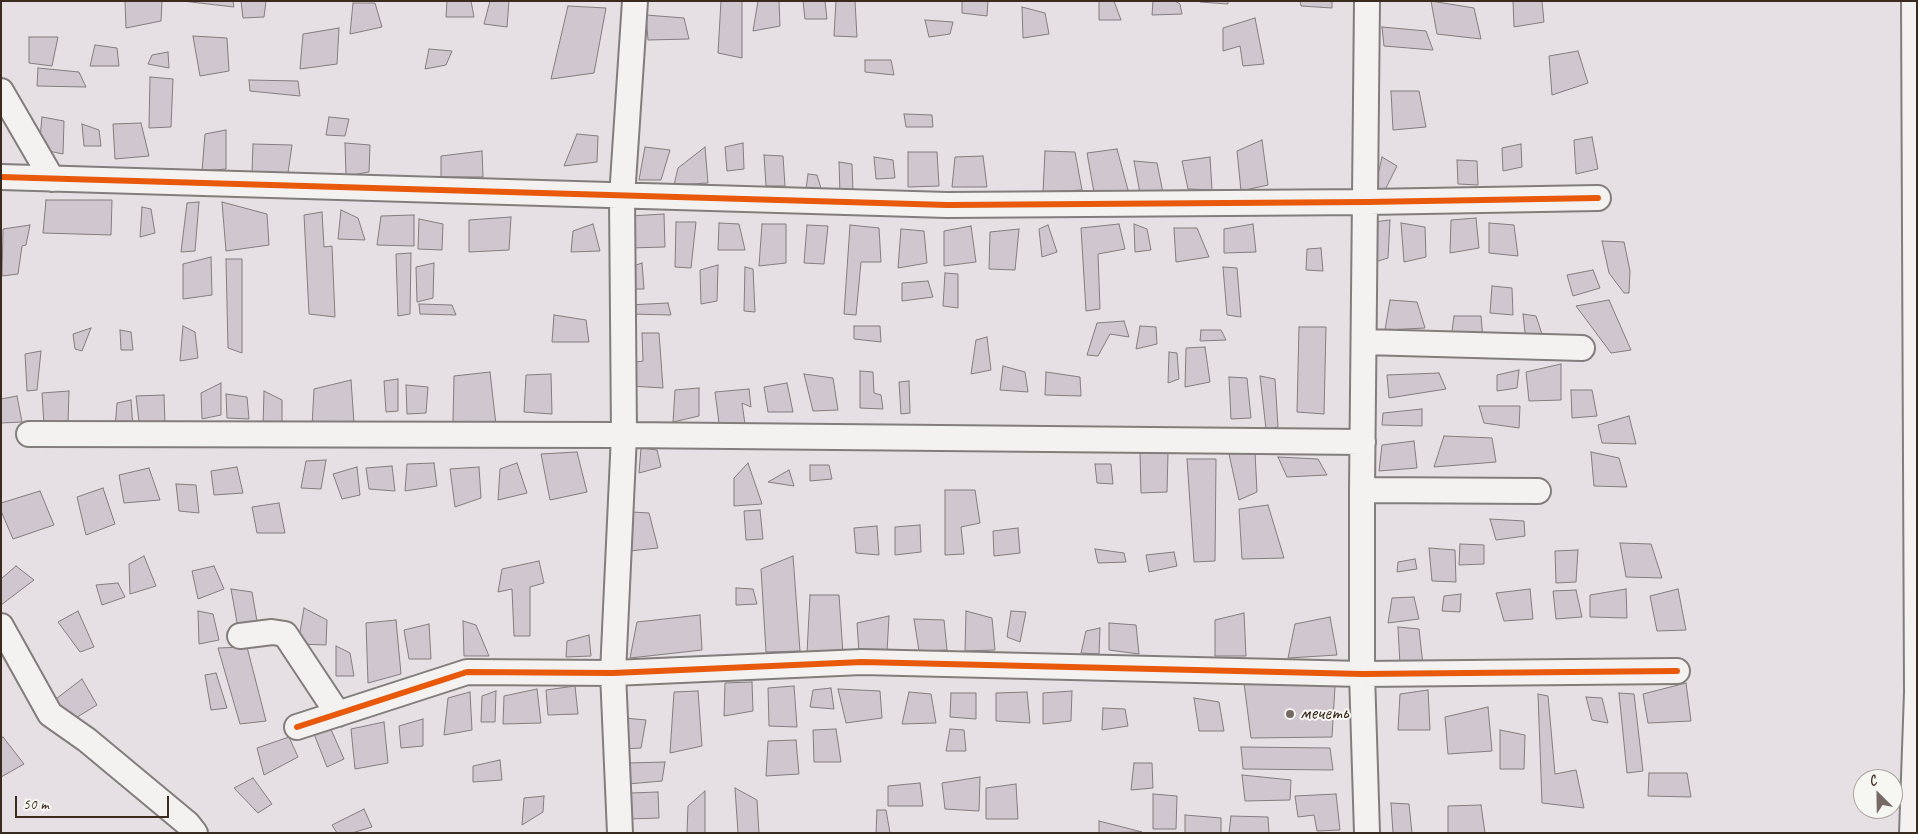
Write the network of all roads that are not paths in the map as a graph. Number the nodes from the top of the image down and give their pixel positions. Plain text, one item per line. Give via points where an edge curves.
1 (635, 1) edge
2 (1367, 1) edge
3 (1914, 1) edge
4 (1, 91) edge
5 (1, 177) edge
6 (52, 179) junction
7 (622, 197) junction
8 (1598, 198) dead end
9 (1367, 202) junction
10 (1364, 342) junction
11 (1582, 348) dead end
12 (29, 434) dead end
13 (624, 435) junction
14 (1362, 442) junction
15 (1362, 490) junction
16 (1538, 491) dead end
17 (1, 626) edge
18 (240, 636) dead end
19 (1678, 671) dead end
20 (613, 673) junction
21 (1362, 674) junction
22 (338, 714) junction
23 (297, 727) dead end
24 (195, 833) edge
25 (620, 833) edge
26 (1367, 833) edge
27 (1912, 833) edge

1 - 7 street
2 - 9 street
3 - 27 street via 1916,692
4 - 6 street
5 - 6 street
6 - 7 street
7 - 9 street via 947,205
7 - 13 street
8 - 9 street
9 - 10 street
10 - 11 street
10 - 14 street
12 - 13 street
13 - 14 street
13 - 20 street
14 - 15 street
15 - 16 street
15 - 21 street
17 - 24 street via 50,714 94,746
18 - 22 street via 272,632 285,634
19 - 21 street
20 - 21 street via 862,662
20 - 22 street via 467,672
20 - 25 street
21 - 26 street
22 - 23 street

